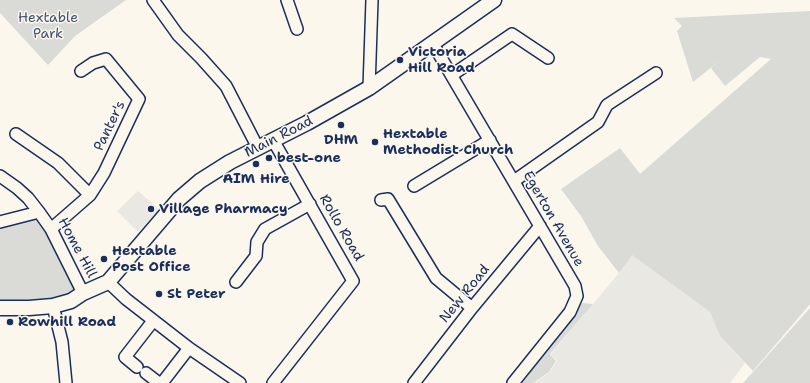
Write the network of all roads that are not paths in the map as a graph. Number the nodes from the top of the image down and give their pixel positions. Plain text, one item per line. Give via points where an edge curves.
1 (153, 0) edge
2 (287, 0) edge
3 (372, 0) edge
4 (494, 0) edge
5 (297, 29) dead end
6 (433, 44) junction
7 (548, 58) dead end
8 (81, 71) dead end
9 (656, 73) dead end
10 (452, 75) junction
11 (369, 88) junction
12 (16, 134) dead end
13 (273, 140) junction
14 (490, 140) junction
15 (258, 148) junction
16 (0, 176) edge
17 (514, 181) junction
18 (414, 186) dead end
19 (90, 194) junction
20 (381, 200) dead end
21 (310, 204) junction
22 (39, 212) junction
23 (0, 222) edge
24 (540, 226) junction
25 (51, 229) junction
26 (108, 282) junction
27 (236, 282) dead end
28 (83, 293) junction
29 (53, 306) junction
30 (0, 308) edge
31 (472, 308) junction
32 (153, 321) junction
33 (189, 348) junction
34 (66, 383) edge
35 (161, 383) edge
36 (240, 383) edge
37 (273, 383) edge
38 (414, 383) edge
39 (513, 383) edge

1 - 15 street via 178,35 226,86
2 - 5 street
3 - 11 street
4 - 6 main road, Main Road
6 - 10 street, Egerton Avenue
6 - 11 main road, Main Road
7 - 10 street via 512,34
8 - 19 street, Panter's via 93,63 106,59 139,99 104,173
9 - 17 street via 607,104 598,122
10 - 14 street, Egerton Avenue
11 - 13 main road, Main Road
12 - 19 street via 58,163
13 - 15 main road, Main Road
13 - 21 street, Rollo Road
14 - 17 street, Egerton Avenue
14 - 18 street
15 - 26 main road, Main Road via 200,181 180,199
16 - 22 street via 28,198
17 - 24 street, Egerton Avenue
19 - 25 street, Panter's
20 - 31 street via 388,199 436,278
21 - 27 street via 266,228 257,242 256,256 244,266
21 - 37 street, Rollo Road via 353,281
22 - 23 street, Home Hill
22 - 25 street, Home Hill
24 - 31 street, New Road
24 - 39 street, Egerton Avenue via 575,286 577,296 570,312
25 - 28 street, Home Hill
26 - 28 main road, Main Road
26 - 32 street
28 - 29 main road, Main Road via 70,301
29 - 30 main road, Main Road
29 - 34 street via 62,342
31 - 38 street, New Road
32 - 33 street
32 - 35 street via 125,357
33 - 35 street
33 - 36 street

